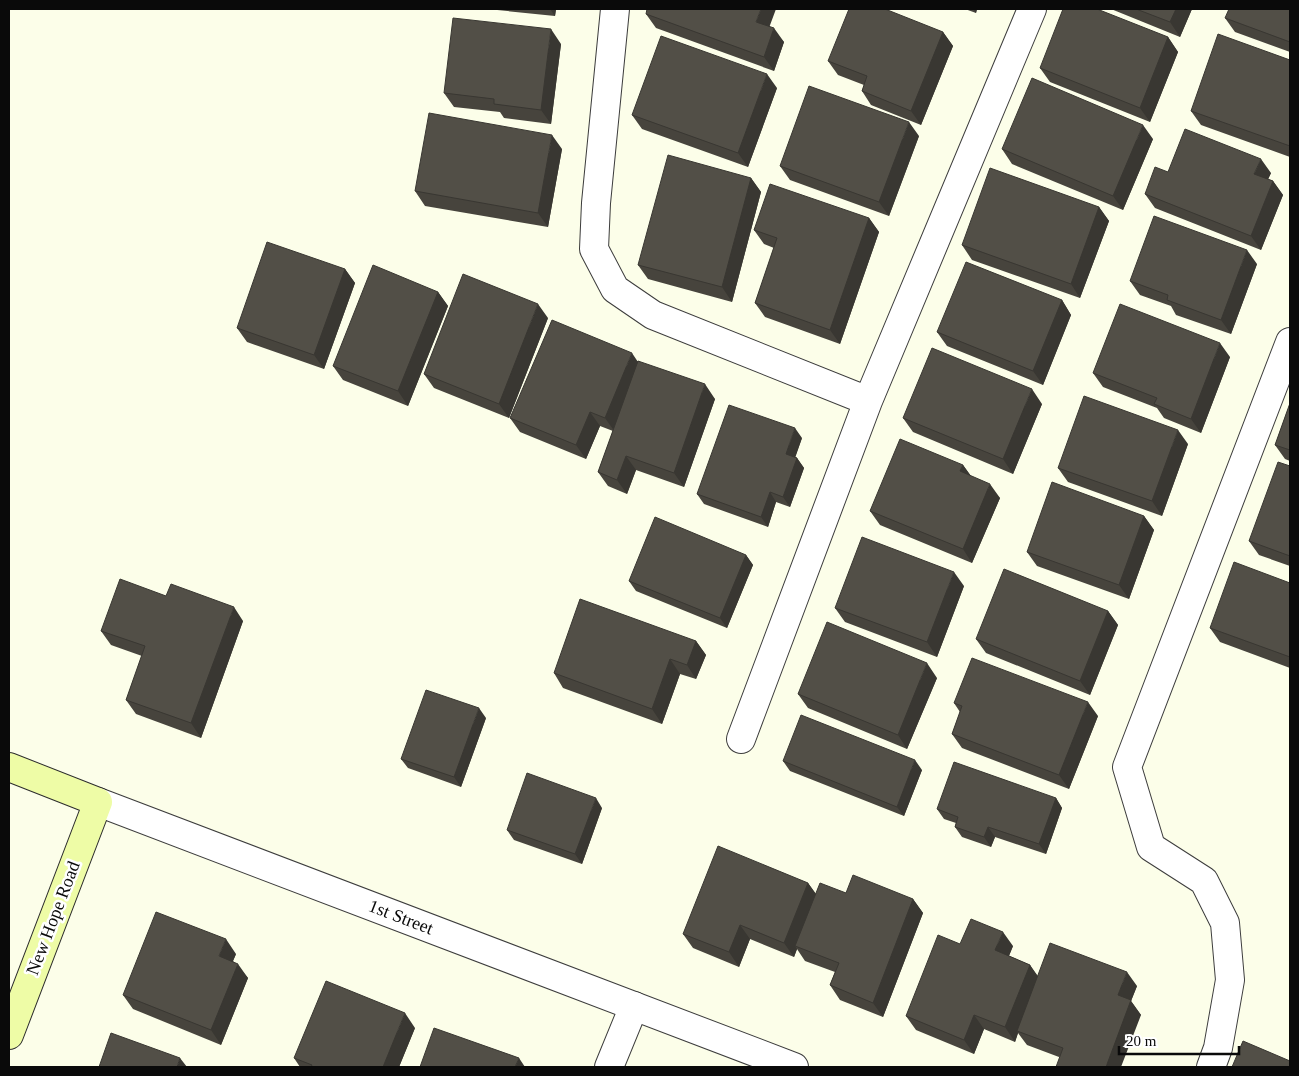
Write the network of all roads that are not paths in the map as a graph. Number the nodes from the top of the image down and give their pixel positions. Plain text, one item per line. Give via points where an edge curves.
1 (616, 9) edge
2 (1032, 9) edge
3 (1290, 342) edge
4 (868, 401) junction
5 (741, 740) dead end
6 (9, 767) edge
7 (98, 802) junction
8 (634, 1006) junction
9 (9, 1035) edge
10 (610, 1067) edge
11 (794, 1067) edge
12 (1211, 1067) edge

1 - 4 street via 594,249 615,289 653,315
2 - 4 street
3 - 12 street via 1127,767 1151,847 1204,881 1226,923 1230,980 1218,1048
4 - 5 street
6 - 7 main road, 1st Street
7 - 8 street, 1st Street
7 - 9 main road, New Hope Road
8 - 10 street
8 - 11 street, 1st Street

